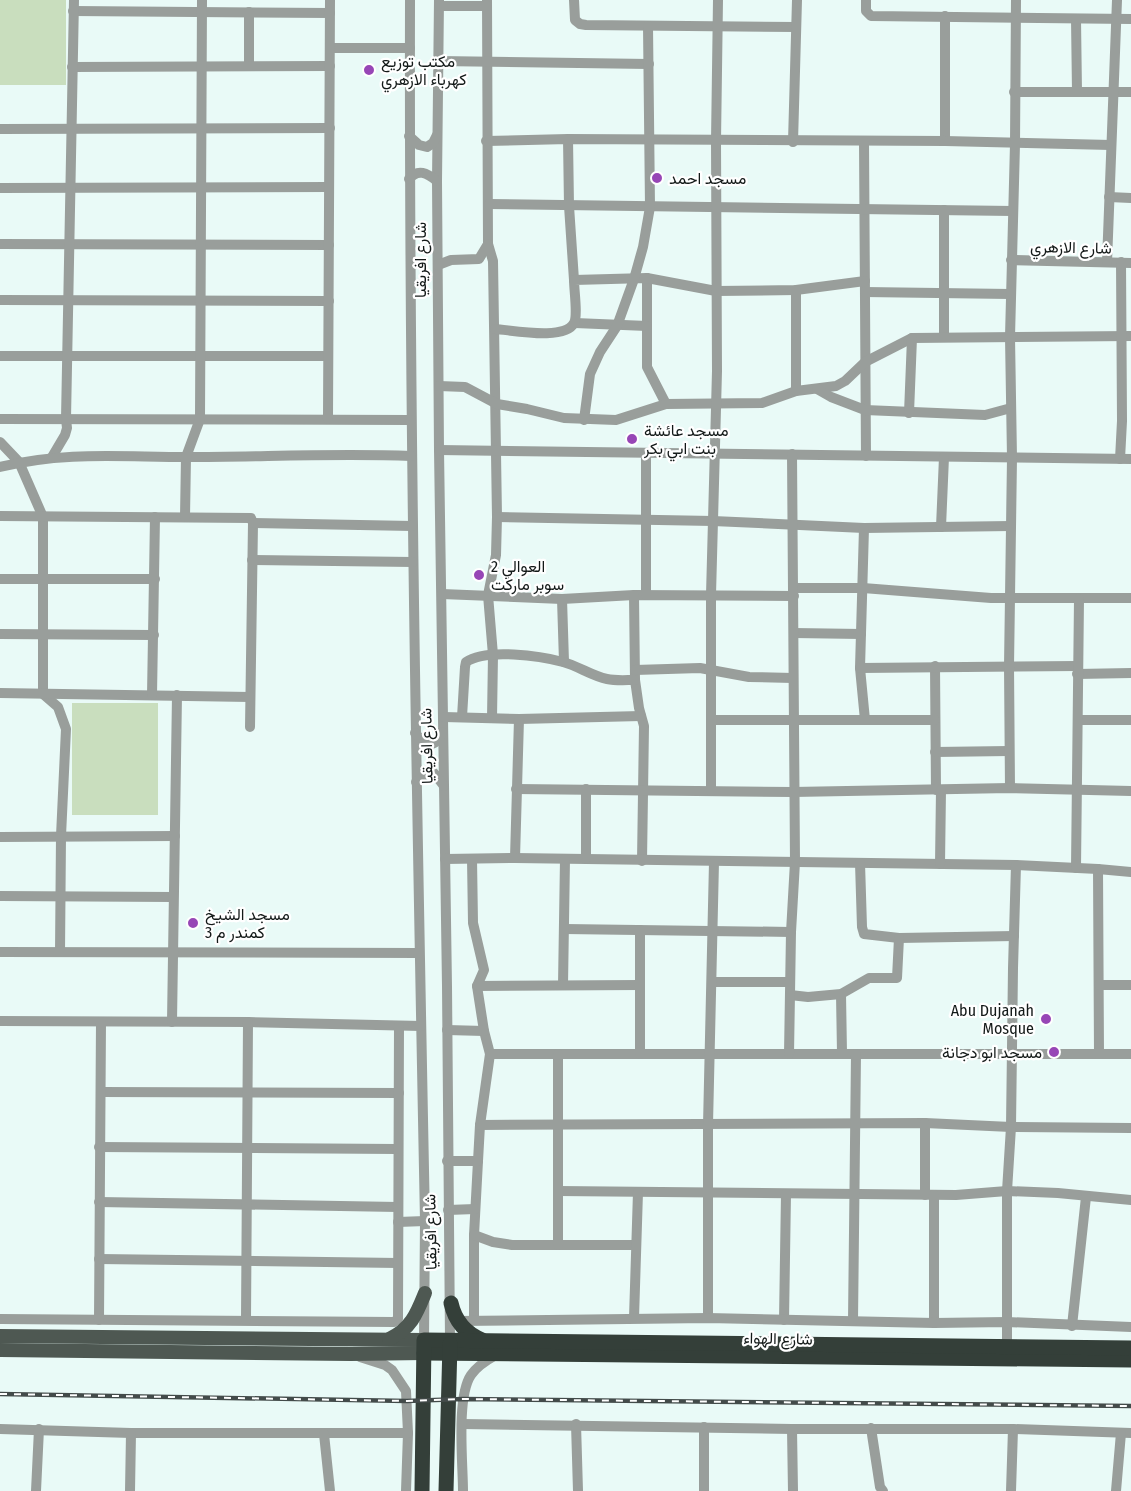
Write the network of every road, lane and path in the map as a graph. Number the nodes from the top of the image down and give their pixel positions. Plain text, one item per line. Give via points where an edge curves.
1 (330, 0) edge
2 (410, 0) edge
3 (574, 0) edge
4 (718, 0) edge
5 (797, 0) edge
6 (866, 0) edge
7 (1016, 0) edge
8 (1117, 0) edge
9 (439, 3) edge
10 (487, 3) edge
11 (74, 5) edge
12 (202, 6) edge
13 (249, 12) junction
14 (330, 13) junction
15 (945, 16) junction
16 (1016, 19) junction
17 (1076, 19) junction
18 (1117, 19) junction
19 (1131, 20) edge
20 (648, 26) junction
21 (717, 27) junction
22 (796, 27) junction
23 (330, 48) junction
24 (410, 48) junction
25 (438, 61) junction
26 (488, 62) junction
27 (649, 64) junction
28 (249, 66) junction
29 (330, 66) junction
30 (202, 67) junction
31 (72, 68) junction
32 (1014, 92) junction
33 (1077, 92) junction
34 (1114, 92) junction
35 (1131, 92) edge
36 (330, 128) junction
37 (0, 129) edge
38 (71, 130) junction
39 (202, 130) junction
40 (437, 134) junction
41 (409, 136) junction
42 (568, 139) junction
43 (650, 140) junction
44 (486, 141) junction
45 (716, 141) junction
46 (945, 141) junction
47 (793, 142) junction
48 (864, 142) junction
49 (1015, 144) junction
50 (1111, 145) junction
51 (408, 180) junction
52 (437, 181) junction
53 (0, 188) edge
54 (70, 188) junction
55 (201, 188) junction
56 (329, 188) junction
57 (1109, 197) junction
58 (1131, 198) edge
59 (489, 204) junction
60 (569, 206) junction
61 (650, 207) junction
62 (717, 207) junction
63 (864, 209) junction
64 (944, 210) junction
65 (1013, 212) junction
66 (0, 244) edge
67 (69, 244) junction
68 (201, 244) junction
69 (488, 244) junction
70 (329, 245) junction
71 (1011, 260) junction
72 (1107, 262) junction
73 (1126, 263) edge
74 (438, 265) junction
75 (647, 278) junction
76 (634, 279) junction
77 (574, 280) junction
78 (865, 287) junction
79 (796, 290) junction
80 (716, 291) junction
81 (944, 293) junction
82 (1010, 294) junction
83 (0, 300) edge
84 (68, 300) junction
85 (201, 302) junction
86 (329, 302) junction
87 (575, 323) junction
88 (617, 326) junction
89 (647, 326) junction
90 (495, 329) junction
91 (1126, 336) edge
92 (944, 337) junction
93 (1010, 337) junction
94 (912, 338) junction
95 (0, 356) edge
96 (67, 356) junction
97 (201, 356) junction
98 (328, 356) junction
99 (865, 362) junction
100 (439, 386) junction
101 (817, 389) junction
102 (796, 391) junction
103 (496, 404) junction
104 (666, 404) junction
105 (715, 405) junction
106 (1011, 408) junction
107 (866, 410) junction
108 (1126, 410) edge
109 (909, 413) junction
110 (0, 419) edge
111 (66, 419) junction
112 (200, 419) junction
113 (328, 419) junction
114 (411, 420) junction
115 (584, 420) junction
116 (0, 442) edge
117 (439, 450) junction
118 (495, 450) junction
119 (646, 453) junction
120 (714, 453) junction
121 (792, 454) junction
122 (411, 456) junction
123 (866, 456) junction
124 (52, 457) junction
125 (186, 457) junction
126 (944, 457) junction
127 (1012, 458) junction
128 (1125, 459) edge
129 (19, 462) junction
130 (0, 467) edge
131 (0, 516) edge
132 (43, 516) junction
133 (155, 517) junction
134 (185, 517) junction
135 (497, 517) junction
136 (646, 519) junction
137 (713, 520) junction
138 (254, 523) junction
139 (793, 524) junction
140 (412, 526) junction
141 (1011, 526) junction
142 (941, 527) junction
143 (864, 528) junction
144 (252, 560) junction
145 (412, 562) junction
146 (0, 579) edge
147 (43, 579) junction
148 (155, 579) junction
149 (863, 588) junction
150 (794, 592) junction
151 (442, 594) junction
152 (488, 595) junction
153 (634, 595) junction
154 (646, 595) junction
155 (711, 595) junction
156 (1011, 598) junction
157 (1079, 598) junction
158 (1131, 598) edge
159 (562, 599) junction
160 (794, 633) junction
161 (0, 634) edge
162 (42, 634) junction
163 (861, 634) junction
164 (154, 635) junction
165 (494, 655) junction
166 (564, 662) junction
167 (935, 666) junction
168 (1009, 666) junction
169 (860, 668) junction
170 (711, 669) junction
171 (1077, 670) junction
172 (1131, 674) edge
173 (635, 675) junction
174 (793, 678) junction
175 (0, 693) edge
176 (43, 694) junction
177 (152, 695) junction
178 (177, 696) junction
179 (250, 697) junction
180 (641, 716) junction
181 (444, 717) junction
182 (462, 717) junction
183 (492, 718) junction
184 (519, 719) junction
185 (711, 720) junction
186 (793, 720) junction
187 (865, 720) junction
188 (935, 720) junction
189 (1078, 720) junction
190 (1131, 720) edge
191 (250, 726) dead end
192 (443, 729) junction
193 (415, 733) junction
194 (1009, 751) junction
195 (936, 752) junction
196 (416, 782) junction
197 (445, 786) junction
198 (1010, 788) junction
199 (516, 789) junction
200 (586, 789) junction
201 (643, 790) junction
202 (939, 790) junction
203 (711, 791) junction
204 (1076, 791) junction
205 (1131, 791) edge
206 (793, 792) junction
207 (61, 836) junction
208 (175, 836) junction
209 (0, 837) edge
210 (515, 858) junction
211 (472, 859) junction
212 (565, 859) junction
213 (445, 860) junction
214 (586, 860) junction
215 (642, 861) junction
216 (714, 862) junction
217 (795, 862) junction
218 (860, 863) junction
219 (940, 864) junction
220 (1017, 865) junction
221 (1076, 868) junction
222 (1098, 869) junction
223 (1131, 872) edge
224 (0, 896) edge
225 (61, 897) junction
226 (173, 897) junction
227 (565, 929) junction
228 (640, 930) junction
229 (712, 931) junction
230 (791, 932) junction
231 (1014, 936) junction
232 (899, 939) junction
233 (0, 952) edge
234 (60, 952) junction
235 (172, 953) junction
236 (419, 954) junction
237 (712, 982) junction
238 (790, 982) junction
239 (563, 985) junction
240 (640, 985) junction
241 (1099, 985) junction
242 (1131, 985) edge
243 (477, 986) junction
244 (841, 993) junction
245 (790, 995) junction
246 (0, 1021) edge
247 (101, 1022) junction
248 (172, 1022) junction
249 (248, 1022) junction
250 (399, 1026) junction
251 (421, 1026) junction
252 (447, 1030) junction
253 (484, 1031) junction
254 (842, 1053) junction
255 (490, 1054) junction
256 (558, 1054) junction
257 (640, 1054) junction
258 (789, 1054) junction
259 (856, 1054) junction
260 (1011, 1054) junction
261 (1099, 1054) junction
262 (1131, 1054) edge
263 (710, 1055) junction
264 (101, 1092) junction
265 (248, 1092) junction
266 (399, 1093) junction
267 (925, 1123) junction
268 (558, 1124) junction
269 (854, 1124) junction
270 (480, 1125) junction
271 (708, 1125) junction
272 (1011, 1127) junction
273 (1131, 1128) edge
274 (99, 1148) junction
275 (246, 1148) junction
276 (397, 1149) junction
277 (447, 1161) junction
278 (478, 1161) junction
279 (558, 1191) junction
280 (1007, 1191) junction
281 (638, 1192) junction
282 (707, 1193) junction
283 (786, 1194) junction
284 (854, 1194) junction
285 (929, 1195) junction
286 (1086, 1197) junction
287 (1131, 1200) edge
288 (99, 1202) junction
289 (246, 1204) junction
290 (398, 1207) junction
291 (475, 1209) junction
292 (448, 1210) junction
293 (425, 1221) junction
294 (398, 1222) junction
295 (474, 1235) junction
296 (558, 1245) junction
297 (636, 1245) junction
298 (99, 1259) junction
299 (246, 1261) junction
300 (398, 1263) junction
301 (425, 1293) junction
302 (451, 1303) junction
303 (634, 1318) junction
304 (708, 1318) junction
305 (0, 1319) edge
306 (99, 1320) junction
307 (246, 1320) junction
308 (474, 1320) junction
309 (784, 1320) junction
310 (458, 1321) junction
311 (853, 1322) junction
312 (934, 1323) junction
313 (1007, 1323) junction
314 (1072, 1326) junction
315 (1131, 1327) edge
316 (0, 1336) edge
317 (382, 1341) junction
318 (484, 1341) junction
319 (450, 1346) junction
320 (424, 1347) junction
321 (1007, 1347) junction
322 (1131, 1348) edge
323 (0, 1350) edge
324 (499, 1353) junction
325 (351, 1354) junction
326 (1131, 1360) edge
327 (462, 1424) junction
328 (576, 1424) junction
329 (704, 1427) junction
330 (871, 1428) junction
331 (0, 1429) edge
332 (39, 1429) junction
333 (792, 1429) junction
334 (1013, 1429) junction
335 (131, 1433) junction
336 (408, 1433) junction
337 (1126, 1433) edge
338 (324, 1434) junction
339 (455, 1441) junction
340 (36, 1491) edge
341 (130, 1491) edge
342 (330, 1491) edge
343 (406, 1491) edge
344 (422, 1491) edge
345 (446, 1491) edge
346 (463, 1491) edge
347 (578, 1491) edge
348 (704, 1491) edge
349 (793, 1491) edge
350 (883, 1491) edge
351 (1011, 1491) edge
352 (1116, 1491) edge

1 - 14 street
2 - 24 street, شارع افريقيا
3 - 20 street via 575,20 580,24
4 - 21 street
5 - 22 street
6 - 15 street via 866,11 871,16
7 - 16 street
8 - 18 street
9 - 10 street
9 - 25 street, شارع افريقيا
10 - 26 street
11 - 12 street
11 - 31 street
12 - 13 street
12 - 30 street
13 - 14 street
13 - 28 street
14 - 23 street
15 - 16 street
15 - 46 street
16 - 17 street
16 - 32 street
17 - 18 street
17 - 33 street
18 - 19 street
18 - 34 street
20 - 21 street
20 - 27 street
21 - 22 street
21 - 45 street
22 - 47 street
23 - 24 street
23 - 29 street
24 - 41 street, شارع افريقيا
25 - 26 street
25 - 40 street, شارع افريقيا
26 - 27 street
26 - 44 street
27 - 43 street
28 - 29 street
28 - 30 street
29 - 36 street
30 - 31 street
30 - 39 street
31 - 38 street
32 - 33 street
32 - 49 street
33 - 34 street
34 - 35 street
34 - 50 street
36 - 39 street
36 - 56 street
37 - 38 street
38 - 39 street
38 - 54 street
39 - 55 street
40 - 41 street via 427,147
40 - 52 street, شارع افريقيا
41 - 51 street, شارع افريقيا
42 - 43 street
42 - 44 street
42 - 60 street
43 - 45 street
43 - 61 street
44 - 59 street
45 - 47 street
45 - 62 street
46 - 48 street
46 - 49 street
47 - 48 street
48 - 63 street
49 - 50 street
49 - 65 street
50 - 57 street
51 - 52 street via 422,172
51 - 114 street, شارع افريقيا
52 - 74 street, شارع افريقيا
53 - 54 street
54 - 55 street
54 - 67 street
55 - 56 street
55 - 68 street
56 - 70 street
57 - 58 street
57 - 72 street
59 - 60 street
59 - 69 street
60 - 61 street
60 - 77 street
61 - 62 street
61 - 76 street
62 - 63 street
62 - 80 street
63 - 64 street
63 - 78 street
64 - 65 street
64 - 81 street
65 - 71 street
66 - 67 street
67 - 68 street
67 - 84 street
68 - 70 street
68 - 85 street
69 - 74 street via 479,259 451,260
69 - 90 street via 493,261
70 - 86 street
71 - 72 street, شارع الازهري
71 - 82 street
72 - 73 street, شارع الازهري
73 - 91 street
74 - 100 street, شارع افريقيا
75 - 76 street
75 - 80 street
75 - 89 street
76 - 77 street
76 - 88 street
77 - 87 street
78 - 79 street
78 - 81 street
78 - 99 street
79 - 80 street
79 - 102 street
80 - 105 street
81 - 82 street
81 - 92 street
82 - 93 street
83 - 84 street
84 - 85 street
84 - 96 street
85 - 86 street
85 - 97 street
86 - 98 street
87 - 88 street
87 - 90 street via 554,334
88 - 89 street
88 - 115 street via 590,374
89 - 104 street via 647,368
90 - 103 street
91 - 93 street
91 - 108 street
92 - 93 street
92 - 94 street
93 - 106 street
94 - 99 street
94 - 109 street
95 - 96 street
96 - 97 street
96 - 111 street
97 - 98 street
97 - 112 street
98 - 113 street
99 - 101 street via 836,386
99 - 107 street
100 - 103 street via 469,388
100 - 117 street, شارع افريقيا
101 - 102 street
101 - 107 street
102 - 105 street via 762,403
103 - 115 street
103 - 118 street
104 - 105 street
104 - 115 street via 616,420
105 - 120 street
106 - 109 street via 985,415
106 - 127 street
107 - 109 street
107 - 123 street
108 - 128 street
110 - 111 street
111 - 112 street
111 - 124 street via 68,428
112 - 113 street
112 - 125 street
113 - 114 street
114 - 122 street, شارع افريقيا
116 - 129 street
117 - 118 street
117 - 151 street, شارع افريقيا
118 - 119 street
118 - 135 street
119 - 120 street
119 - 136 street
120 - 121 street
120 - 137 street
121 - 123 street
121 - 139 street
122 - 125 street
122 - 140 street, شارع افريقيا
123 - 126 street
124 - 125 street
124 - 129 street
125 - 134 street
126 - 127 street
126 - 142 street
127 - 128 street
127 - 141 street
129 - 130 street
129 - 132 street
131 - 132 street
132 - 133 street
132 - 147 street
133 - 134 street
133 - 148 street
134 - 138 street via 251,518
135 - 136 street
135 - 152 street via 496,555
136 - 137 street
136 - 154 street
137 - 139 street
137 - 155 street
138 - 140 street
138 - 144 street
139 - 143 street
139 - 150 street
140 - 145 street, شارع افريقيا
141 - 142 street
141 - 156 street
142 - 143 street
143 - 149 street
144 - 145 street
144 - 179 street
145 - 193 street, شارع افريقيا
146 - 147 street
147 - 148 street
147 - 162 street
148 - 164 street
149 - 150 street
149 - 156 street
149 - 163 street
150 - 155 street
150 - 160 street
151 - 152 street
151 - 181 street, شارع افريقيا
152 - 159 street
152 - 165 street
153 - 154 street
153 - 159 street
153 - 173 street
154 - 155 street
155 - 170 street
156 - 157 street
156 - 168 street
157 - 158 street
157 - 171 street
159 - 166 street
160 - 163 street
160 - 174 street
161 - 162 street
162 - 164 street
162 - 176 street
163 - 169 street
164 - 177 street
165 - 166 street via 521,654
165 - 182 street via 466,662
165 - 183 street
166 - 173 street via 607,679
167 - 168 street
167 - 169 street
167 - 188 street
168 - 171 street
168 - 194 street
169 - 187 street
170 - 173 street
170 - 174 street
170 - 185 street
171 - 172 street
171 - 189 street
173 - 180 street
174 - 186 street
175 - 176 street
176 - 177 street
176 - 207 street via 58,707 66,729
177 - 178 street
178 - 179 street
178 - 208 street
179 - 191 street
180 - 184 street
180 - 201 street
181 - 182 street
181 - 192 street, شارع افريقيا
182 - 183 street
183 - 184 street
184 - 199 street
185 - 186 street
185 - 203 street
186 - 187 street
186 - 206 street
187 - 188 street
188 - 195 street
189 - 190 street
189 - 204 street
192 - 193 street via 431,744 425,744
192 - 197 street, شارع افريقيا
193 - 196 street, شارع افريقيا
194 - 195 street
194 - 198 street
195 - 202 street
196 - 197 street via 427,773 434,773
196 - 236 street, شارع افريقيا
197 - 213 street, شارع افريقيا
198 - 202 street
198 - 204 street
199 - 200 street
199 - 210 street
200 - 201 street
200 - 214 street
201 - 203 street
201 - 215 street
202 - 206 street
202 - 219 street
203 - 206 street
204 - 205 street
204 - 221 street
206 - 217 street
207 - 208 street
207 - 209 street
207 - 225 street
208 - 226 street
210 - 211 street
210 - 212 street
211 - 213 street
211 - 243 street via 473,923 484,970
212 - 214 street
212 - 227 street
213 - 252 street, شارع افريقيا
214 - 215 street
215 - 216 street
216 - 217 street
216 - 229 street
217 - 218 street
217 - 230 street
218 - 219 street
218 - 232 street via 863,932
219 - 220 street
220 - 221 street
220 - 231 street
221 - 222 street
222 - 223 street
222 - 241 street
224 - 225 street
225 - 226 street
225 - 234 street
226 - 235 street
227 - 228 street
227 - 239 street
228 - 229 street
228 - 240 street
229 - 230 street
229 - 237 street
230 - 238 street
231 - 232 street
231 - 260 street
232 - 244 street via 897,978 870,978
233 - 234 street
234 - 235 street
235 - 236 street
235 - 248 street
236 - 251 street, شارع افريقيا
237 - 238 street
237 - 263 street
238 - 245 street
239 - 240 street
239 - 243 street
240 - 257 street
241 - 242 street
241 - 261 street
243 - 253 street
244 - 245 street
244 - 254 street
245 - 258 street
246 - 247 street
247 - 248 street
247 - 264 street
248 - 249 street
249 - 250 street
249 - 265 street
250 - 251 street
250 - 266 street
251 - 293 street, شارع افريقيا
252 - 253 street
252 - 277 street, شارع افريقيا
253 - 255 street
254 - 258 street
254 - 259 street
255 - 256 street
255 - 270 street
256 - 257 street
256 - 268 street
257 - 263 street
258 - 263 street
259 - 260 street
259 - 269 street
260 - 261 street
260 - 272 street
261 - 262 street
263 - 271 street
264 - 265 street
264 - 274 street
265 - 266 street
265 - 275 street
266 - 276 street
267 - 269 street
267 - 272 street
267 - 285 street
268 - 270 street
268 - 271 street
268 - 279 street
269 - 271 street
269 - 284 street
270 - 278 street
271 - 282 street
272 - 273 street
272 - 280 street
274 - 275 street
274 - 288 street
275 - 276 street
275 - 289 street
276 - 290 street
277 - 278 street
277 - 292 street, شارع افريقيا
278 - 291 street
279 - 281 street
279 - 296 street
280 - 285 street
280 - 286 street
280 - 313 street
281 - 282 street
281 - 297 street
282 - 283 street
282 - 304 street
283 - 284 street
283 - 309 street
284 - 285 street
284 - 311 street
285 - 312 street
286 - 287 street
286 - 314 street
288 - 289 street
288 - 298 street
289 - 290 street
289 - 299 street
290 - 294 street
291 - 292 street
291 - 295 street
292 - 302 street, شارع افريقيا
293 - 294 street
293 - 301 street, شارع افريقيا
294 - 300 street
295 - 296 street via 505,1245
295 - 308 street
296 - 297 street
297 - 303 street
298 - 299 street
298 - 306 street
299 - 300 street
299 - 307 street
300 - 307 street via 399,1314 394,1322
301 - 317 main road via 409,1325
301 - 320 street, شارع افريقيا
302 - 310 highway
302 - 319 street, شارع افريقيا
303 - 304 street
303 - 308 street
304 - 309 street
305 - 306 street
306 - 307 street
308 - 310 street
309 - 311 street
310 - 318 highway
311 - 312 street
312 - 313 street
313 - 314 street
313 - 321 street
314 - 315 street
316 - 317 main road
317 - 320 main road
318 - 319 highway, شارع الهواء
318 - 321 highway, شارع الهواء
319 - 320 highway, شارع الهواء
319 - 324 highway, شارع الهواء
319 - 339 highway, شارع افريقيا
320 - 325 main road
320 - 344 highway, شارع افريقيا
321 - 322 highway, شارع الهواء
323 - 325 main road
324 - 326 highway, شارع الهواء
324 - 327 street, شارع افريقيا via 470,1376 463,1399
325 - 336 street via 384,1365 396,1374 406,1391
327 - 328 street
327 - 339 street, شارع افريقيا
328 - 329 street
328 - 347 street
329 - 333 street
329 - 348 street
330 - 333 street
330 - 334 street
330 - 350 street
331 - 332 street
332 - 335 street
332 - 340 street
333 - 349 street
334 - 337 street
334 - 351 street
335 - 338 street
335 - 341 street
336 - 338 street
336 - 343 street
337 - 352 street
338 - 342 street
339 - 345 highway, شارع افريقيا
339 - 346 street, شارع افريقيا

